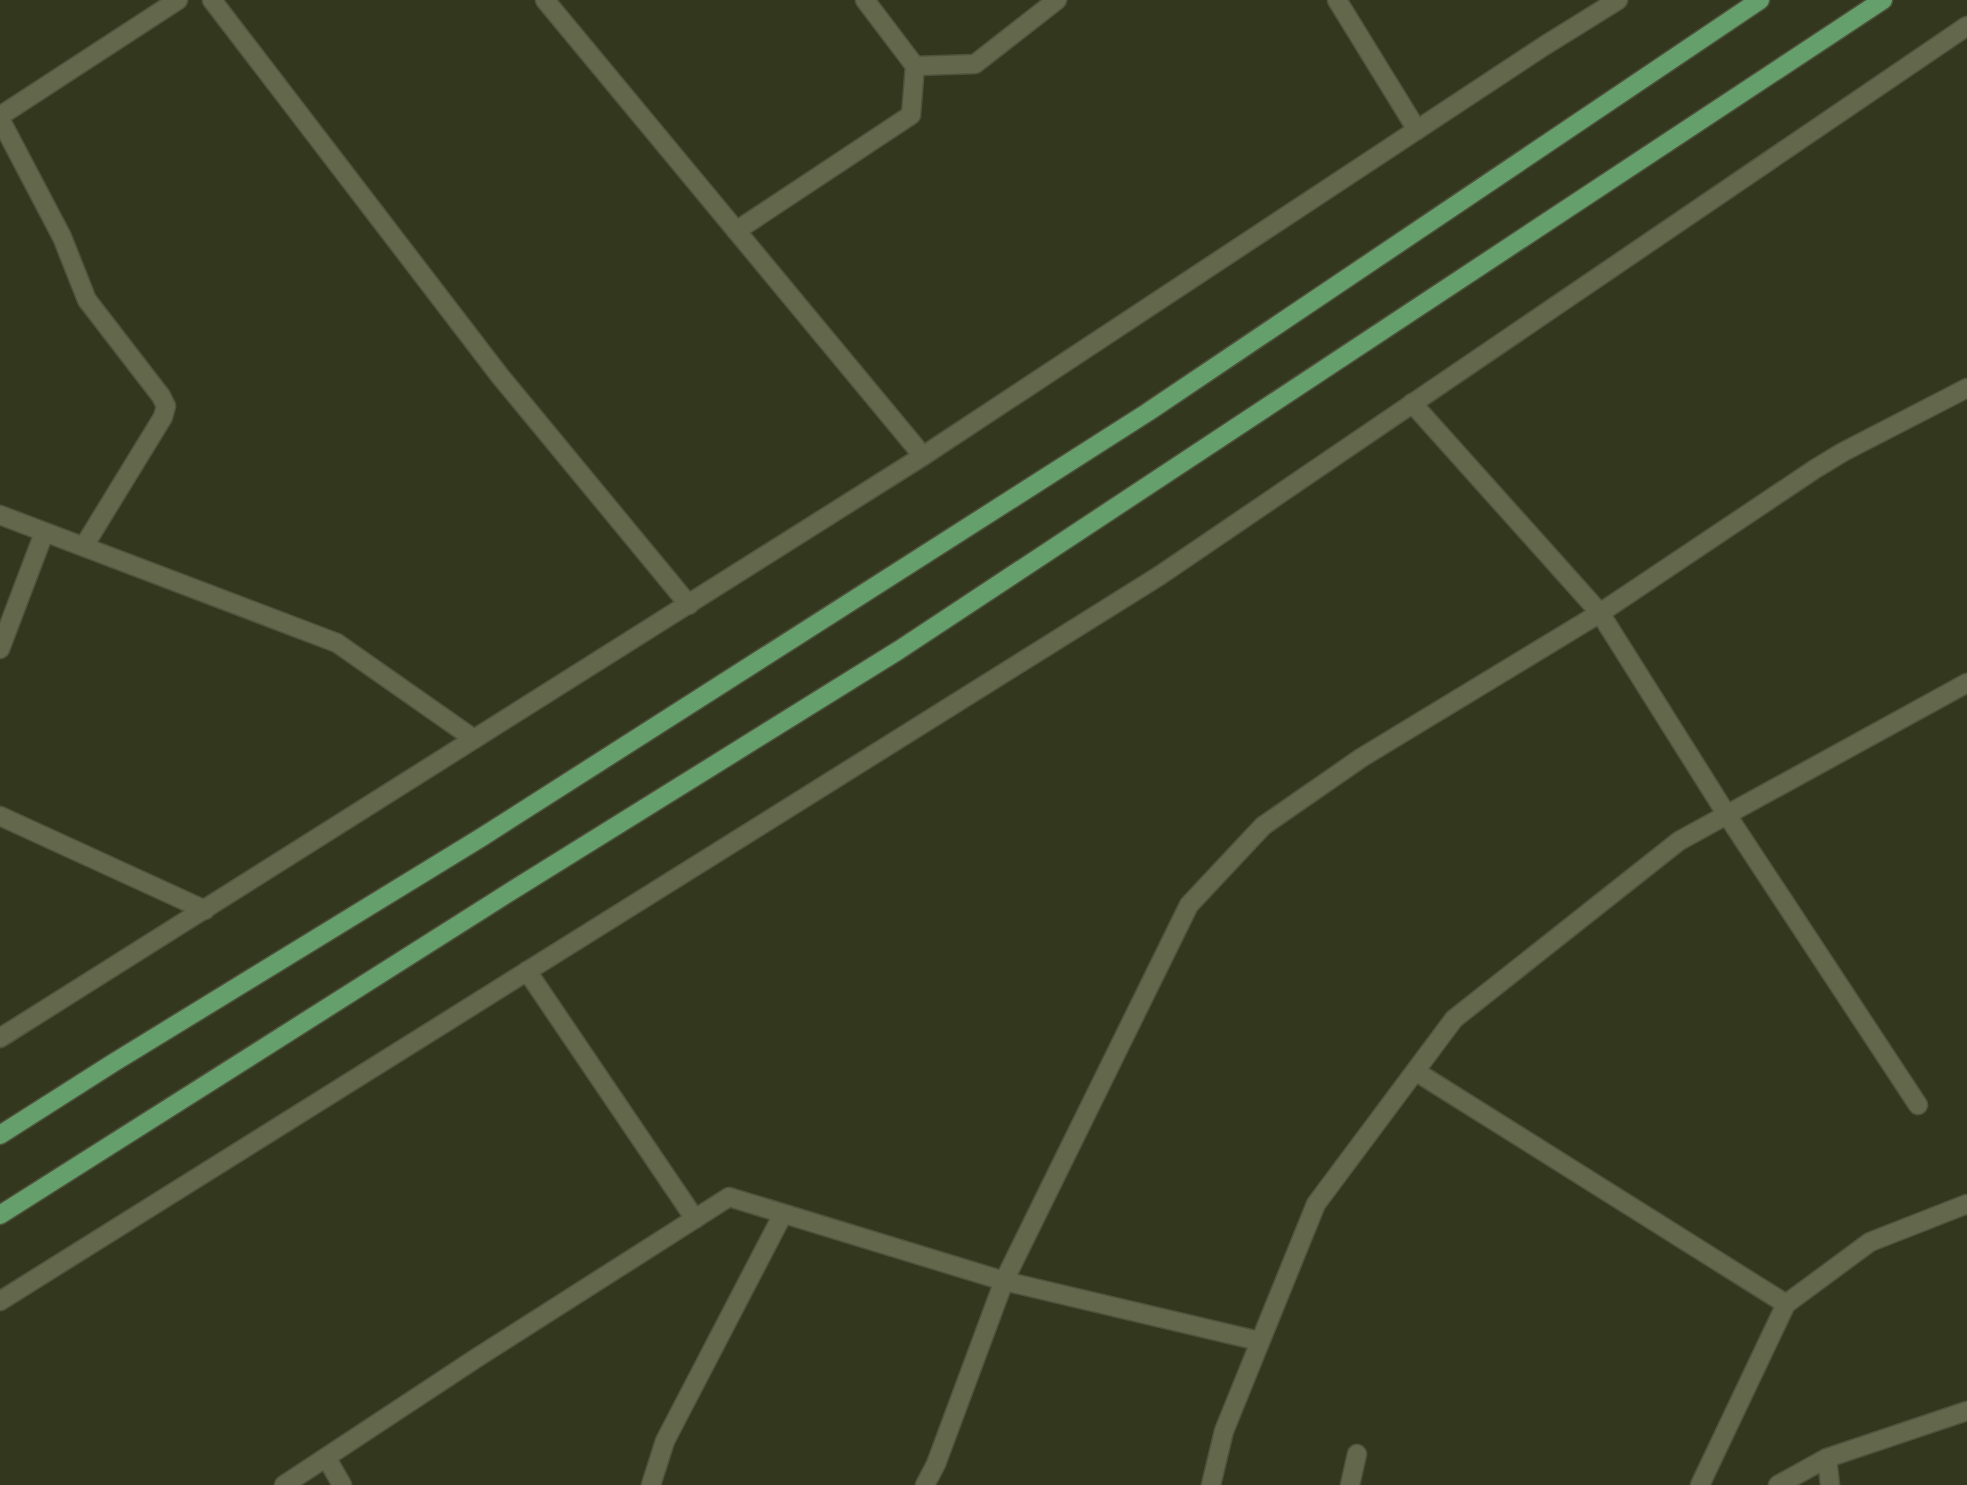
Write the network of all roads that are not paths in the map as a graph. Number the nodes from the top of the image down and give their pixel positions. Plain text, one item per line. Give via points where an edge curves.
1 (178, 0) edge
2 (212, 0) edge
3 (545, 0) edge
4 (865, 0) edge
5 (1057, 0) edge
6 (1337, 0) edge
7 (1618, 0) edge
8 (1760, 0) edge
9 (1883, 0) edge
10 (1967, 26) edge
11 (915, 66) junction
12 (0, 118) edge
13 (1417, 130) junction
14 (736, 231) junction
15 (1967, 388) edge
16 (1412, 403) junction
17 (923, 456) junction
18 (0, 515) edge
19 (44, 533) junction
20 (84, 546) junction
21 (689, 604) junction
22 (1600, 613) junction
23 (0, 649) edge
24 (1967, 683) edge
25 (474, 739) junction
26 (1727, 815) junction
27 (0, 816) edge
28 (205, 910) junction
29 (527, 971) junction
30 (0, 1038) edge
31 (1415, 1071) junction
32 (1918, 1105) dead end
33 (0, 1135) edge
34 (1967, 1204) edge
35 (783, 1214) junction
36 (0, 1215) edge
37 (695, 1219) junction
38 (1004, 1281) junction
39 (0, 1300) edge
40 (1786, 1304) junction
41 (1260, 1341) junction
42 (1967, 1411) edge
43 (1357, 1454) dead end
44 (326, 1457) junction
45 (1827, 1458) junction
46 (284, 1485) edge
47 (342, 1485) edge
48 (651, 1485) edge
49 (925, 1485) edge
50 (1211, 1485) edge
51 (1350, 1485) edge
52 (1700, 1485) edge
53 (1778, 1485) edge
54 (1830, 1485) edge

1 - 12 street
2 - 21 street via 500,376
3 - 14 street
4 - 11 street
5 - 11 street via 975,64
6 - 13 street
7 - 13 street
8 - 33 highway via 1148,412 482,837
9 - 36 highway via 909,644
10 - 16 street
11 - 14 street via 911,115
12 - 20 street via 62,237 87,300 166,406
13 - 17 street
14 - 17 street
15 - 22 street via 1815,469
16 - 22 street
16 - 29 street via 1159,576
17 - 21 street
18 - 19 street
19 - 20 street
19 - 23 street
20 - 25 street via 337,643
21 - 25 street
22 - 26 street
22 - 38 street via 1361,758 1263,826 1189,905
24 - 26 street
25 - 28 street
26 - 31 street via 1679,841 1454,1019
26 - 32 street
27 - 28 street
28 - 30 street
29 - 37 street
29 - 39 street
31 - 40 street
31 - 41 street via 1316,1204
34 - 40 street via 1870,1242
35 - 37 street via 729,1197
35 - 38 street
35 - 48 street via 665,1441
37 - 44 street
38 - 41 street
38 - 49 street
40 - 52 street
41 - 50 street via 1224,1431
42 - 45 street
43 - 51 street
44 - 46 street
44 - 47 street
45 - 53 street
45 - 54 street

